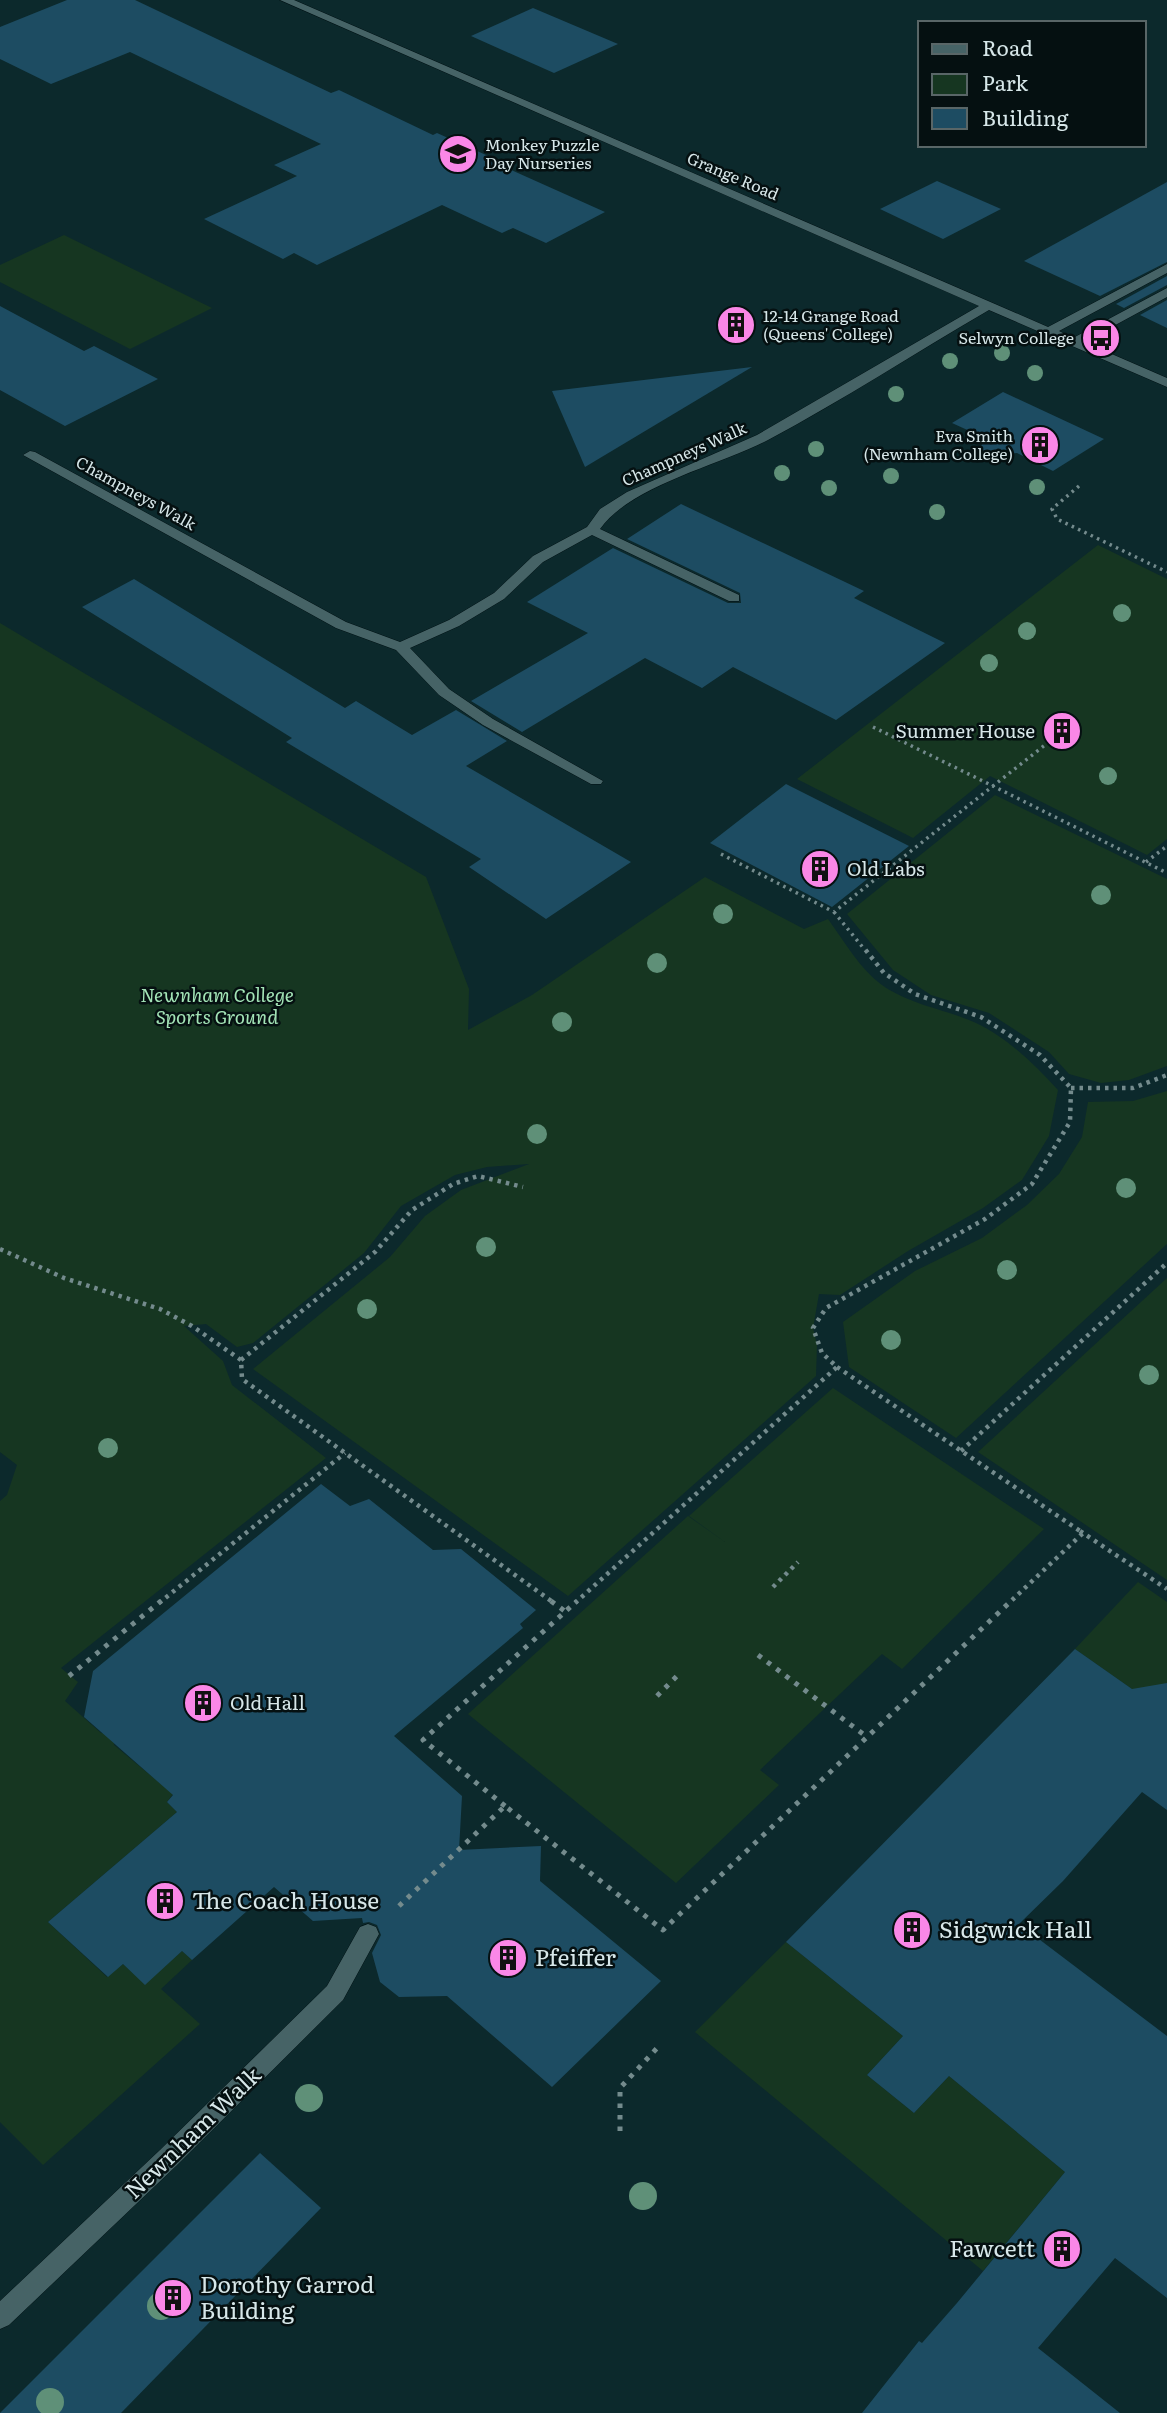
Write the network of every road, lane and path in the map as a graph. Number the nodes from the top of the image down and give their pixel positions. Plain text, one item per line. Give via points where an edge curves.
1 (285, 0) edge
2 (1167, 268) edge
3 (1167, 292) edge
4 (990, 304) junction
5 (1050, 331) junction
6 (1075, 342) junction
7 (1167, 383) edge
8 (30, 455) dead end
9 (1079, 486) dead end
10 (592, 530) junction
11 (1167, 572) edge
12 (734, 598) dead end
13 (401, 647) junction
14 (873, 727) dead end
15 (1045, 745) dead end
16 (596, 781) dead end
17 (993, 786) junction
18 (1167, 846) edge
19 (721, 854) dead end
20 (1146, 862) junction
21 (1167, 873) edge
22 (834, 912) junction
23 (1167, 1075) edge
24 (1071, 1088) junction
25 (523, 1187) dead end
26 (0, 1249) edge
27 (1167, 1262) edge
28 (241, 1360) junction
29 (837, 1367) junction
30 (961, 1451) junction
31 (345, 1453) junction
32 (1073, 1527) junction
33 (798, 1562) dead end
34 (773, 1587) dead end
35 (1167, 1589) edge
36 (566, 1612) junction
37 (758, 1655) dead end
38 (681, 1672) dead end
39 (69, 1676) dead end
40 (657, 1696) dead end
41 (867, 1737) junction
42 (505, 1807) junction
43 (368, 1934) joint
44 (659, 2046) dead end
45 (620, 2132) dead end
46 (0, 2317) edge

1 - 4 street, Grange Road
2 - 5 street
3 - 6 street
4 - 5 street, Grange Road
4 - 10 street, Champneys Walk via 762,438 632,495 606,512
5 - 6 street, Grange Road
6 - 7 street, Grange Road
8 - 13 street, Champneys Walk via 341,625
9 - 11 path via 1052,509 1058,519
10 - 12 street
10 - 13 street, Champneys Walk via 538,559 499,596
13 - 16 street via 444,692 488,722
14 - 17 path
15 - 17 path
17 - 20 path
17 - 22 path
18 - 20 path
19 - 22 path
20 - 21 path
22 - 24 path via 884,973 915,994 981,1017 1040,1055
23 - 24 path via 1133,1088
24 - 29 path via 1070,1122 1032,1184 985,1219 827,1308 813,1328 822,1353
25 - 28 path via 478,1176 453,1184 412,1210 375,1252
26 - 28 path via 64,1278 160,1309
27 - 30 path
28 - 31 path via 242,1379
29 - 30 path
29 - 36 path
30 - 32 path
31 - 36 path
31 - 39 path
32 - 35 path
32 - 41 path via 1083,1533
33 - 34 path
36 - 42 path via 424,1740
37 - 41 path
38 - 40 path
41 - 42 path via 663,1930
42 - 43 path
43 - 46 street, Newnham Walk via 335,1993
44 - 45 path via 620,2088

